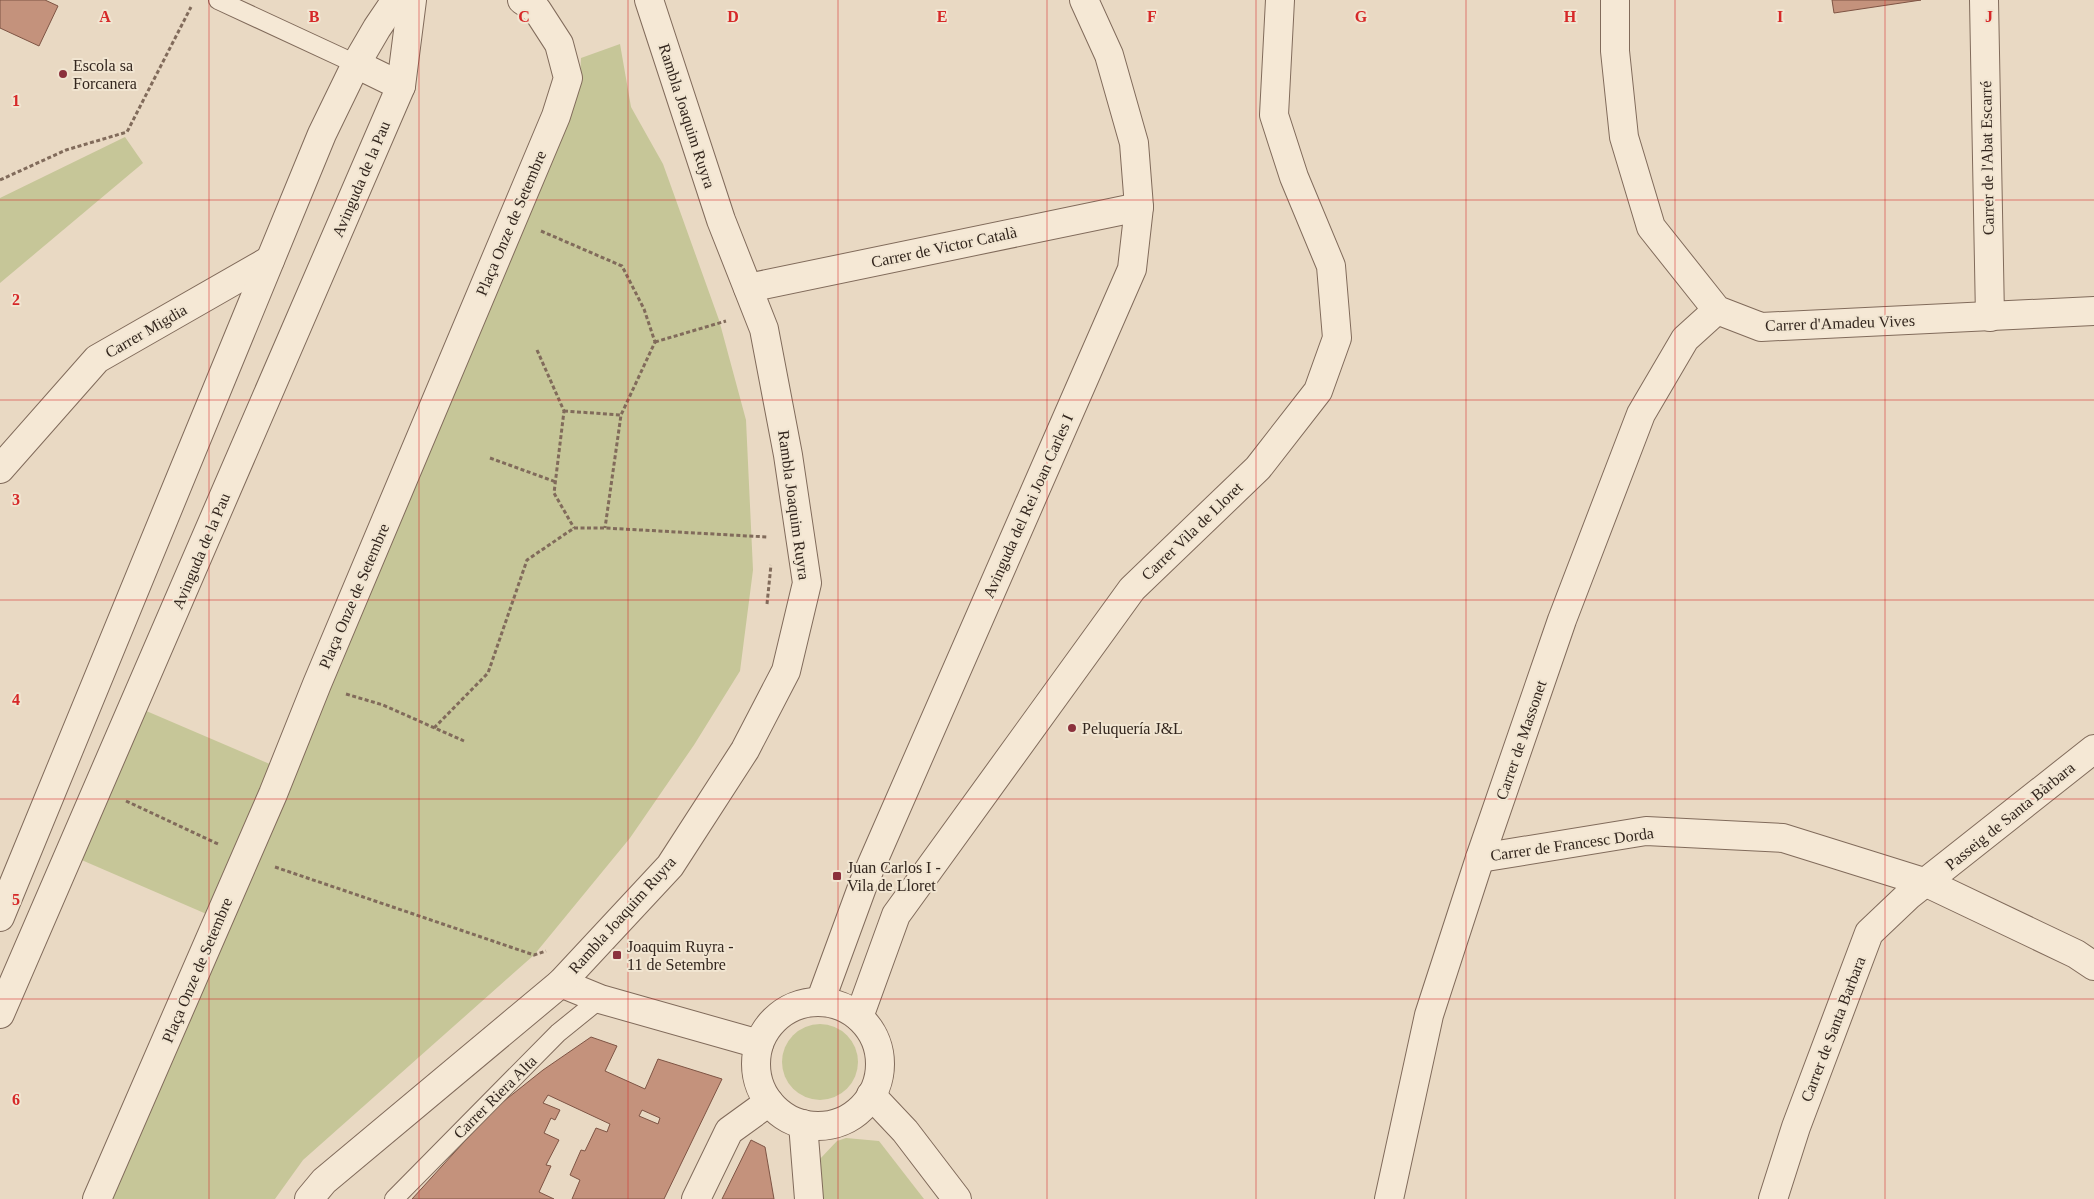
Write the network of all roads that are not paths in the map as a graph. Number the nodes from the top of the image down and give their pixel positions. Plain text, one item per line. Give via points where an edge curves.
1 (218, 0) edge
2 (396, 0) edge
3 (412, 0) edge
4 (522, 0) edge
5 (650, 0) edge
6 (1084, 0) edge
7 (1280, 0) edge
8 (1615, 0) edge
9 (1984, 0) edge
10 (356, 64) junction
11 (401, 86) junction
12 (1139, 207) junction
13 (270, 260) junction
14 (748, 288) junction
15 (1718, 310) junction
16 (2094, 311) edge
17 (1990, 317) junction
18 (0, 469) edge
19 (2094, 749) edge
20 (1480, 858) junction
21 (1927, 883) junction
22 (0, 917) edge
23 (2094, 966) edge
24 (568, 975) junction
25 (600, 999) junction
26 (820, 1002) junction
27 (0, 1014) edge
28 (859, 1017) junction
29 (758, 1044) junction
30 (871, 1096) junction
31 (769, 1102) junction
32 (803, 1124) junction
33 (98, 1199) edge
34 (309, 1199) edge
35 (394, 1199) edge
36 (696, 1199) edge
37 (810, 1199) edge
38 (957, 1199) edge
39 (1389, 1199) edge
40 (1773, 1199) edge

1 - 10 lane
2 - 10 street
3 - 11 street, Avinguda de la Pau
4 - 33 street, Plaça Onze de Setembre via 537,10 559,44 568,78 544,148 246,857
5 - 14 street, Rambla Joaquim Ruyra via 722,220
6 - 12 street, Avinguda del Rei Joan Carles I via 1108,55 1134,142
7 - 28 street, Carrer Vila de Lloret via 1274,115 1294,177 1330,266 1338,338 1318,391 1258,468 1132,589 896,915
8 - 15 street, Carrer d'Amadeu Vives via 1624,136 1651,228
9 - 17 street, Carrer de l'Abat Escarré
10 - 11 street
10 - 13 street via 322,134
11 - 27 street, Avinguda de la Pau
12 - 14 street, Carrer de Victor Català
12 - 26 street, Avinguda del Rei Joan Carles I via 1132,269 864,882
13 - 18 street, Carrer Migdia via 98,359
13 - 22 street
14 - 24 street, Rambla Joaquim Ruyra via 764,329 788,455 807,583 786,671 745,750 670,866
15 - 17 street, Carrer d'Amadeu Vives via 1762,327
15 - 20 street, Carrer de Massonet via 1685,339 1641,414 1562,620
16 - 17 street, Carrer d'Amadeu Vives
19 - 21 street, Passeig de Santa Bàrbara
20 - 21 street, Carrer de Francesc Dorda via 1646,830 1783,838
20 - 39 street, Carrer de Massonet via 1429,1015
21 - 23 street, Carrer de Francesc Dorda via 2076,954
21 - 40 street, Carrer de Santa Barbara via 1908,896 1869,933 1796,1127
24 - 25 street
24 - 34 street via 324,1181
25 - 29 street
25 - 35 lane, Carrer Riera Alta via 558,1033
26 - 28 street via 847,1009
26 - 29 street via 800,1004 783,1013 768,1027
28 - 30 street via 872,1034 879,1054 879,1075
29 - 31 street via 758,1080
30 - 32 street via 861,1108 834,1124
30 - 38 street via 905,1131
31 - 32 street via 790,1119
31 - 36 street via 729,1131
32 - 37 street

